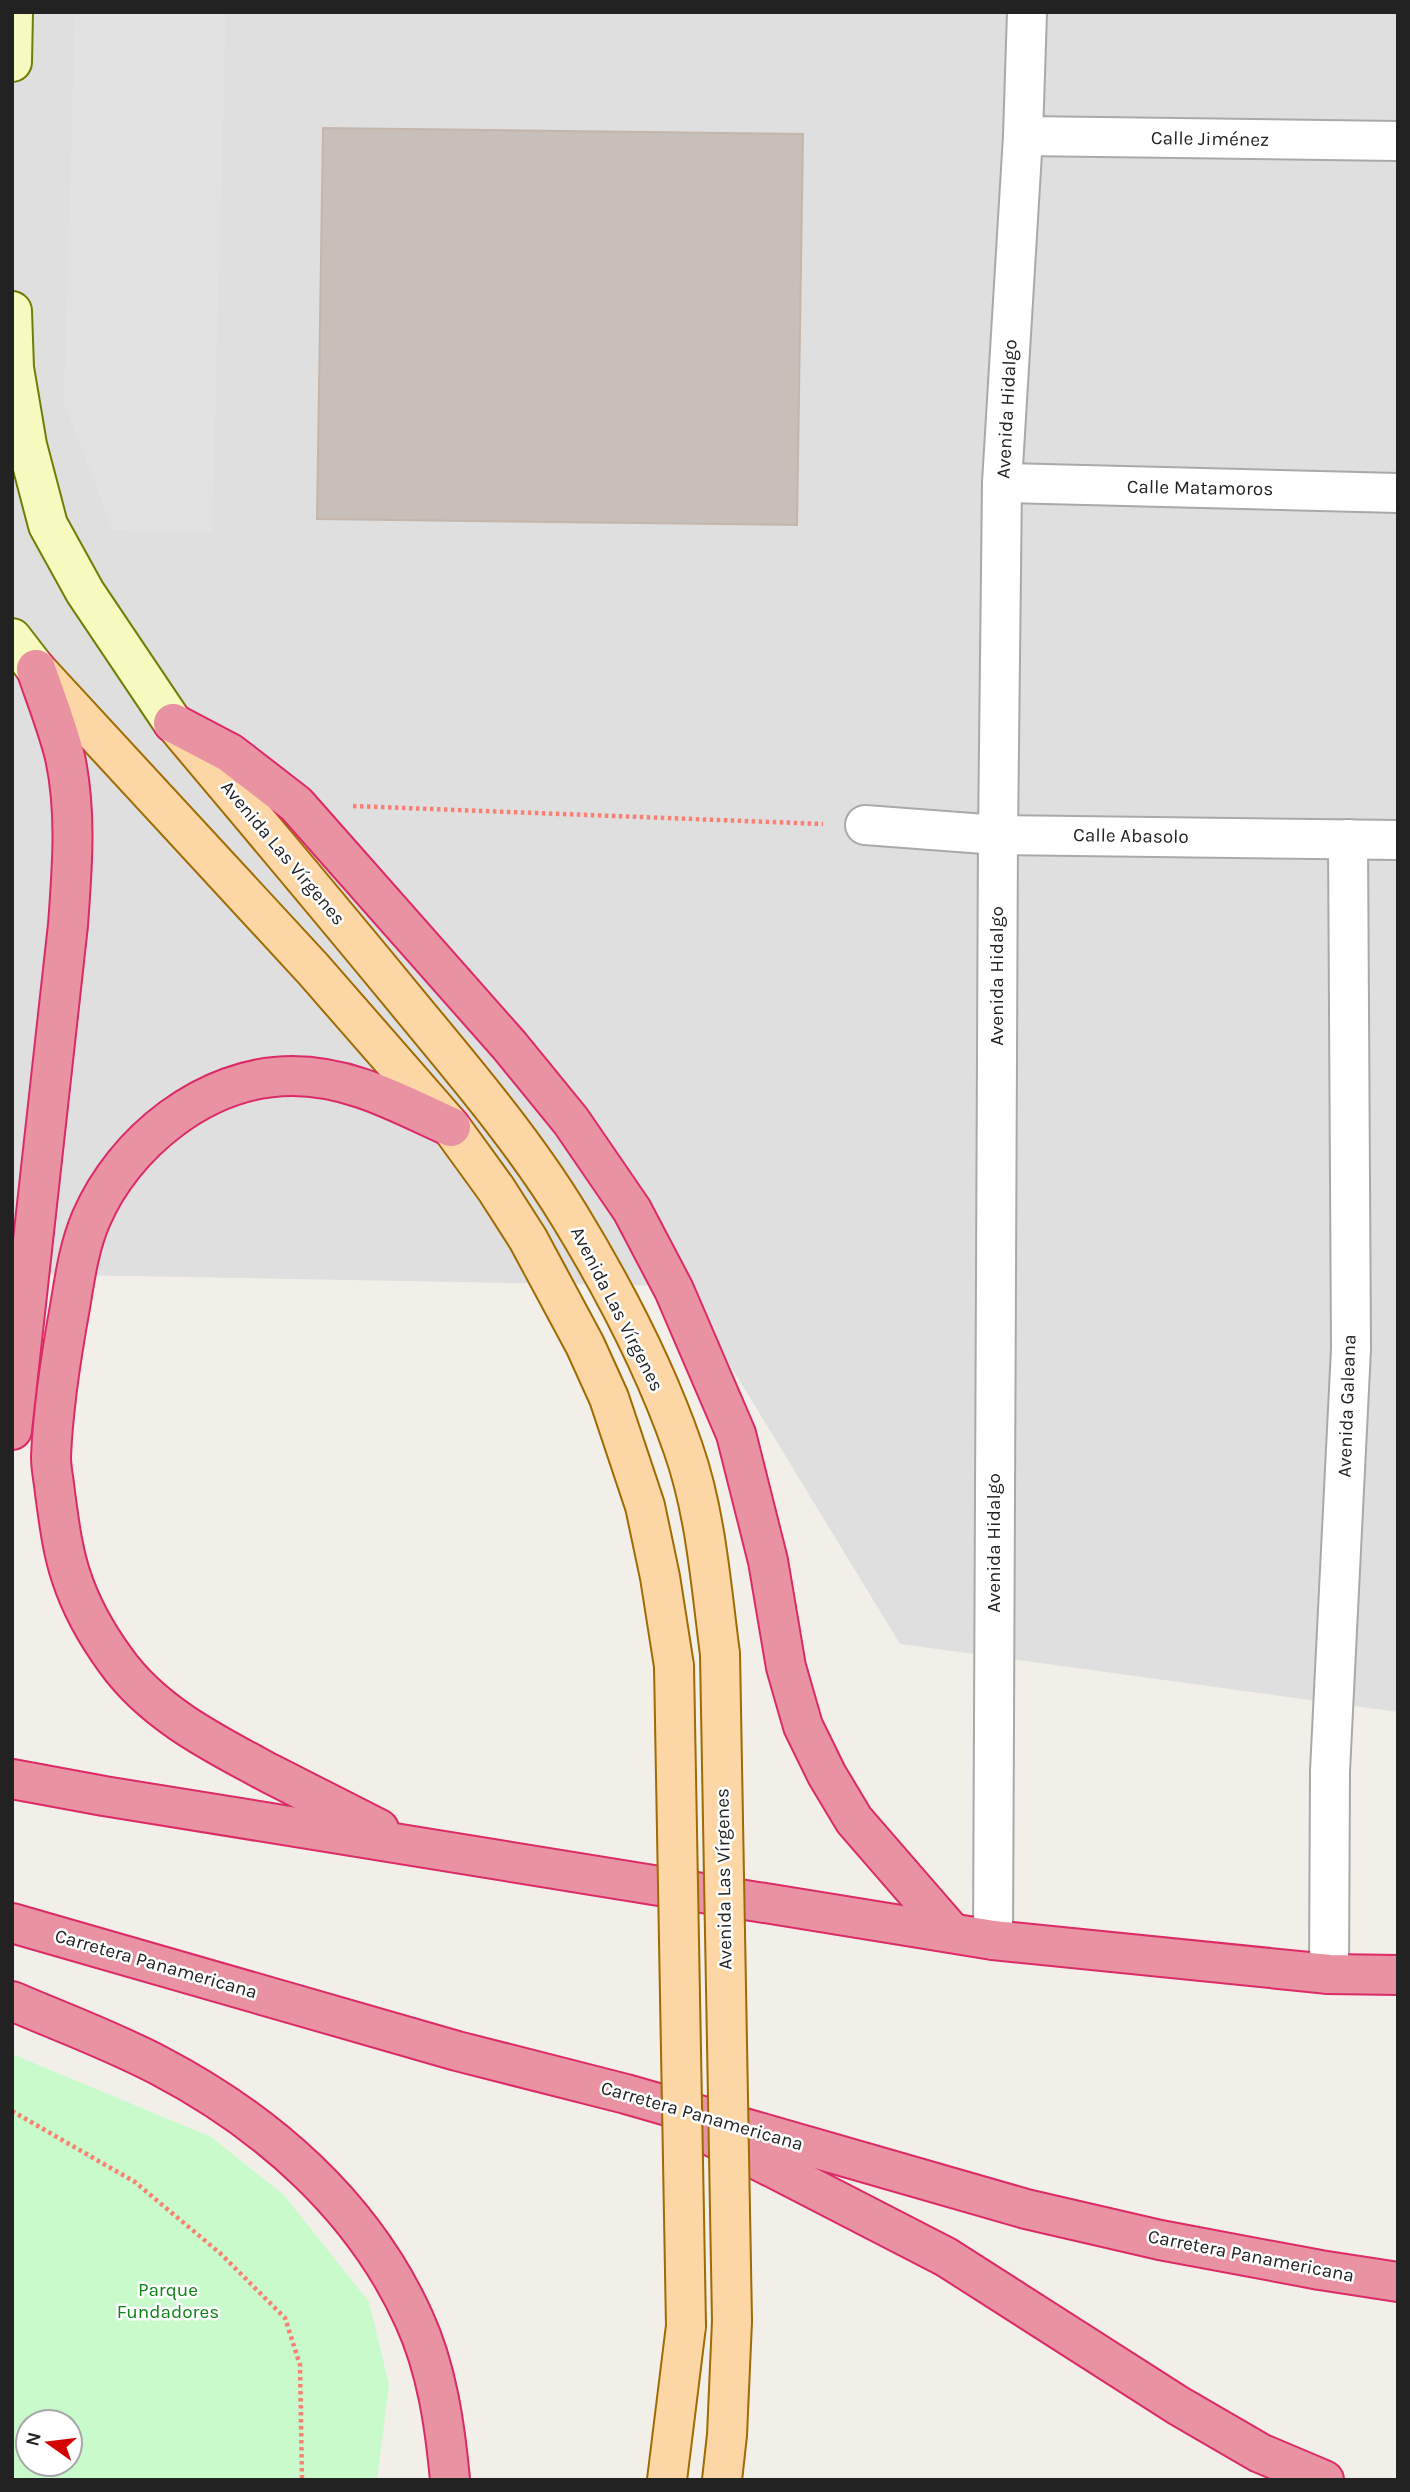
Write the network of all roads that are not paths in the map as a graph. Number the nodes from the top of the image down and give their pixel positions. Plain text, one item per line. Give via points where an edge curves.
1 (13, 12) edge
2 (1027, 12) edge
3 (12, 62) edge
4 (1023, 136) junction
5 (1398, 141) edge
6 (12, 311) edge
7 (1002, 483) junction
8 (1398, 493) edge
9 (12, 638) edge
10 (36, 669) junction
11 (173, 723) junction
12 (864, 825) road end
13 (998, 835) junction
14 (1348, 839) junction
15 (1398, 841) edge
16 (451, 1126) junction
17 (12, 1430) edge
18 (12, 1779) edge
19 (412, 1846) junction
20 (12, 1923) edge
21 (952, 1933) junction
22 (993, 1940) junction
23 (1329, 1974) junction
24 (1398, 1975) edge
25 (12, 2001) edge
26 (626, 2094) junction
27 (1398, 2282) edge
28 (450, 2480) edge
29 (667, 2480) edge
30 (722, 2480) edge
31 (1324, 2480) edge

1 - 3 street
2 - 4 street, Avenida Hidalgo
4 - 5 street, Calle Jiménez
4 - 7 street, Avenida Hidalgo
6 - 11 street, Avenida Las Vírgenes via 14,368 27,445 48,525 85,592
7 - 8 street, Calle Matamoros
7 - 13 street, Avenida Hidalgo
9 - 10 street
10 - 16 main road
10 - 17 highway via 65,756 72,804 72,863
11 - 21 highway via 230,753 296,804 509,1045 571,1121 632,1210 674,1290 736,1434 803,1726 854,1820
11 - 30 main road, Avenida Las Vírgenes, bridge via 513,1134 568,1213 616,1298 684,1449 705,1538 720,1654 732,2321
12 - 13 street, Calle Abasolo
13 - 14 street, Calle Abasolo
13 - 22 street, Avenida Hidalgo
14 - 15 street, Calle Abasolo
14 - 23 street, Avenida Galeana via 1351,1349 1331,1771
16 - 19 highway via 362,1086 290,1076 239,1082 196,1102 149,1136 120,1169 91,1218 78,1258 51,1460 71,1576 91,1623 118,1664 193,1731
16 - 29 main road, bridge via 527,1239 609,1398 645,1506 660,1577 674,1666 686,2326
18 - 19 highway
19 - 21 highway
20 - 26 highway, Carretera Panamericana via 457,2052
21 - 22 highway
22 - 23 highway
23 - 24 highway
25 - 28 highway via 158,2065 250,2121 321,2182 370,2240 414,2320 445,2426
26 - 27 highway, Carretera Panamericana via 1026,2209 1173,2242
26 - 31 highway via 946,2257 1179,2406 1260,2453

